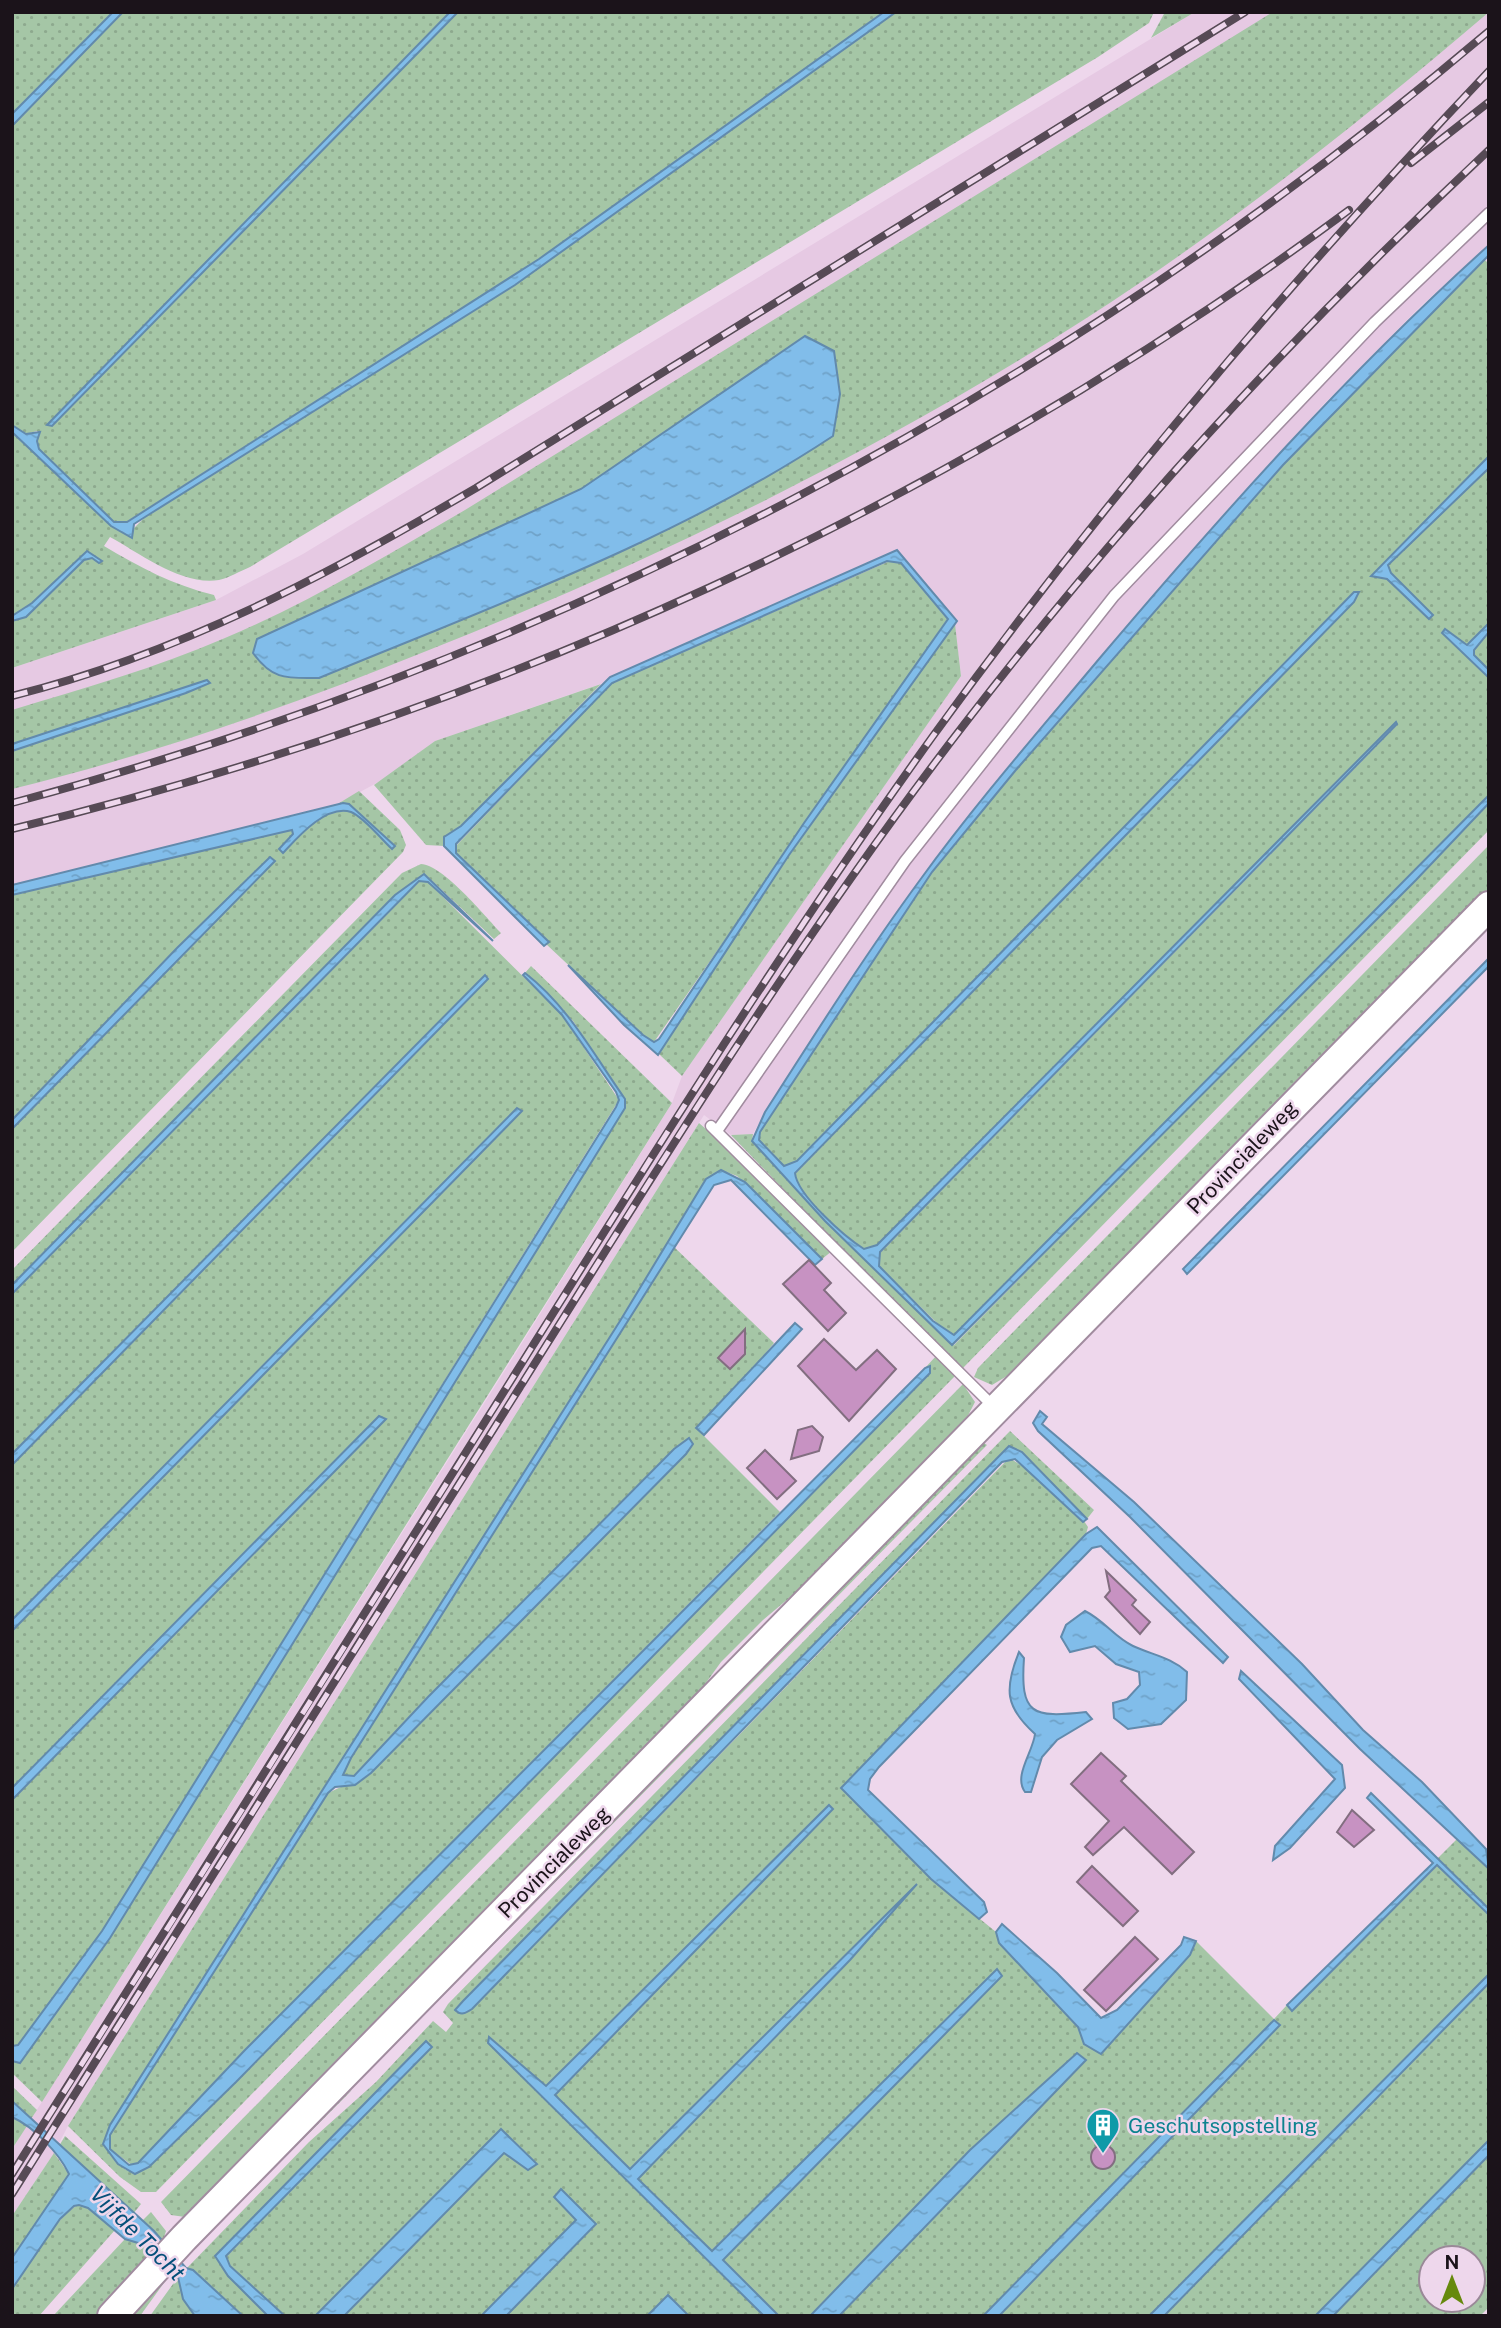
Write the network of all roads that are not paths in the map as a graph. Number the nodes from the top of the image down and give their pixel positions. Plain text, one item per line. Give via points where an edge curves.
1 (1489, 214) edge
2 (1489, 906) edge
3 (996, 1408) junction
4 (112, 2316) edge

1 - 3 lane via 1375,322 1114,596 905,861 714,1129
2 - 3 main road, Provincialeweg
3 - 4 main road, Provincialeweg

